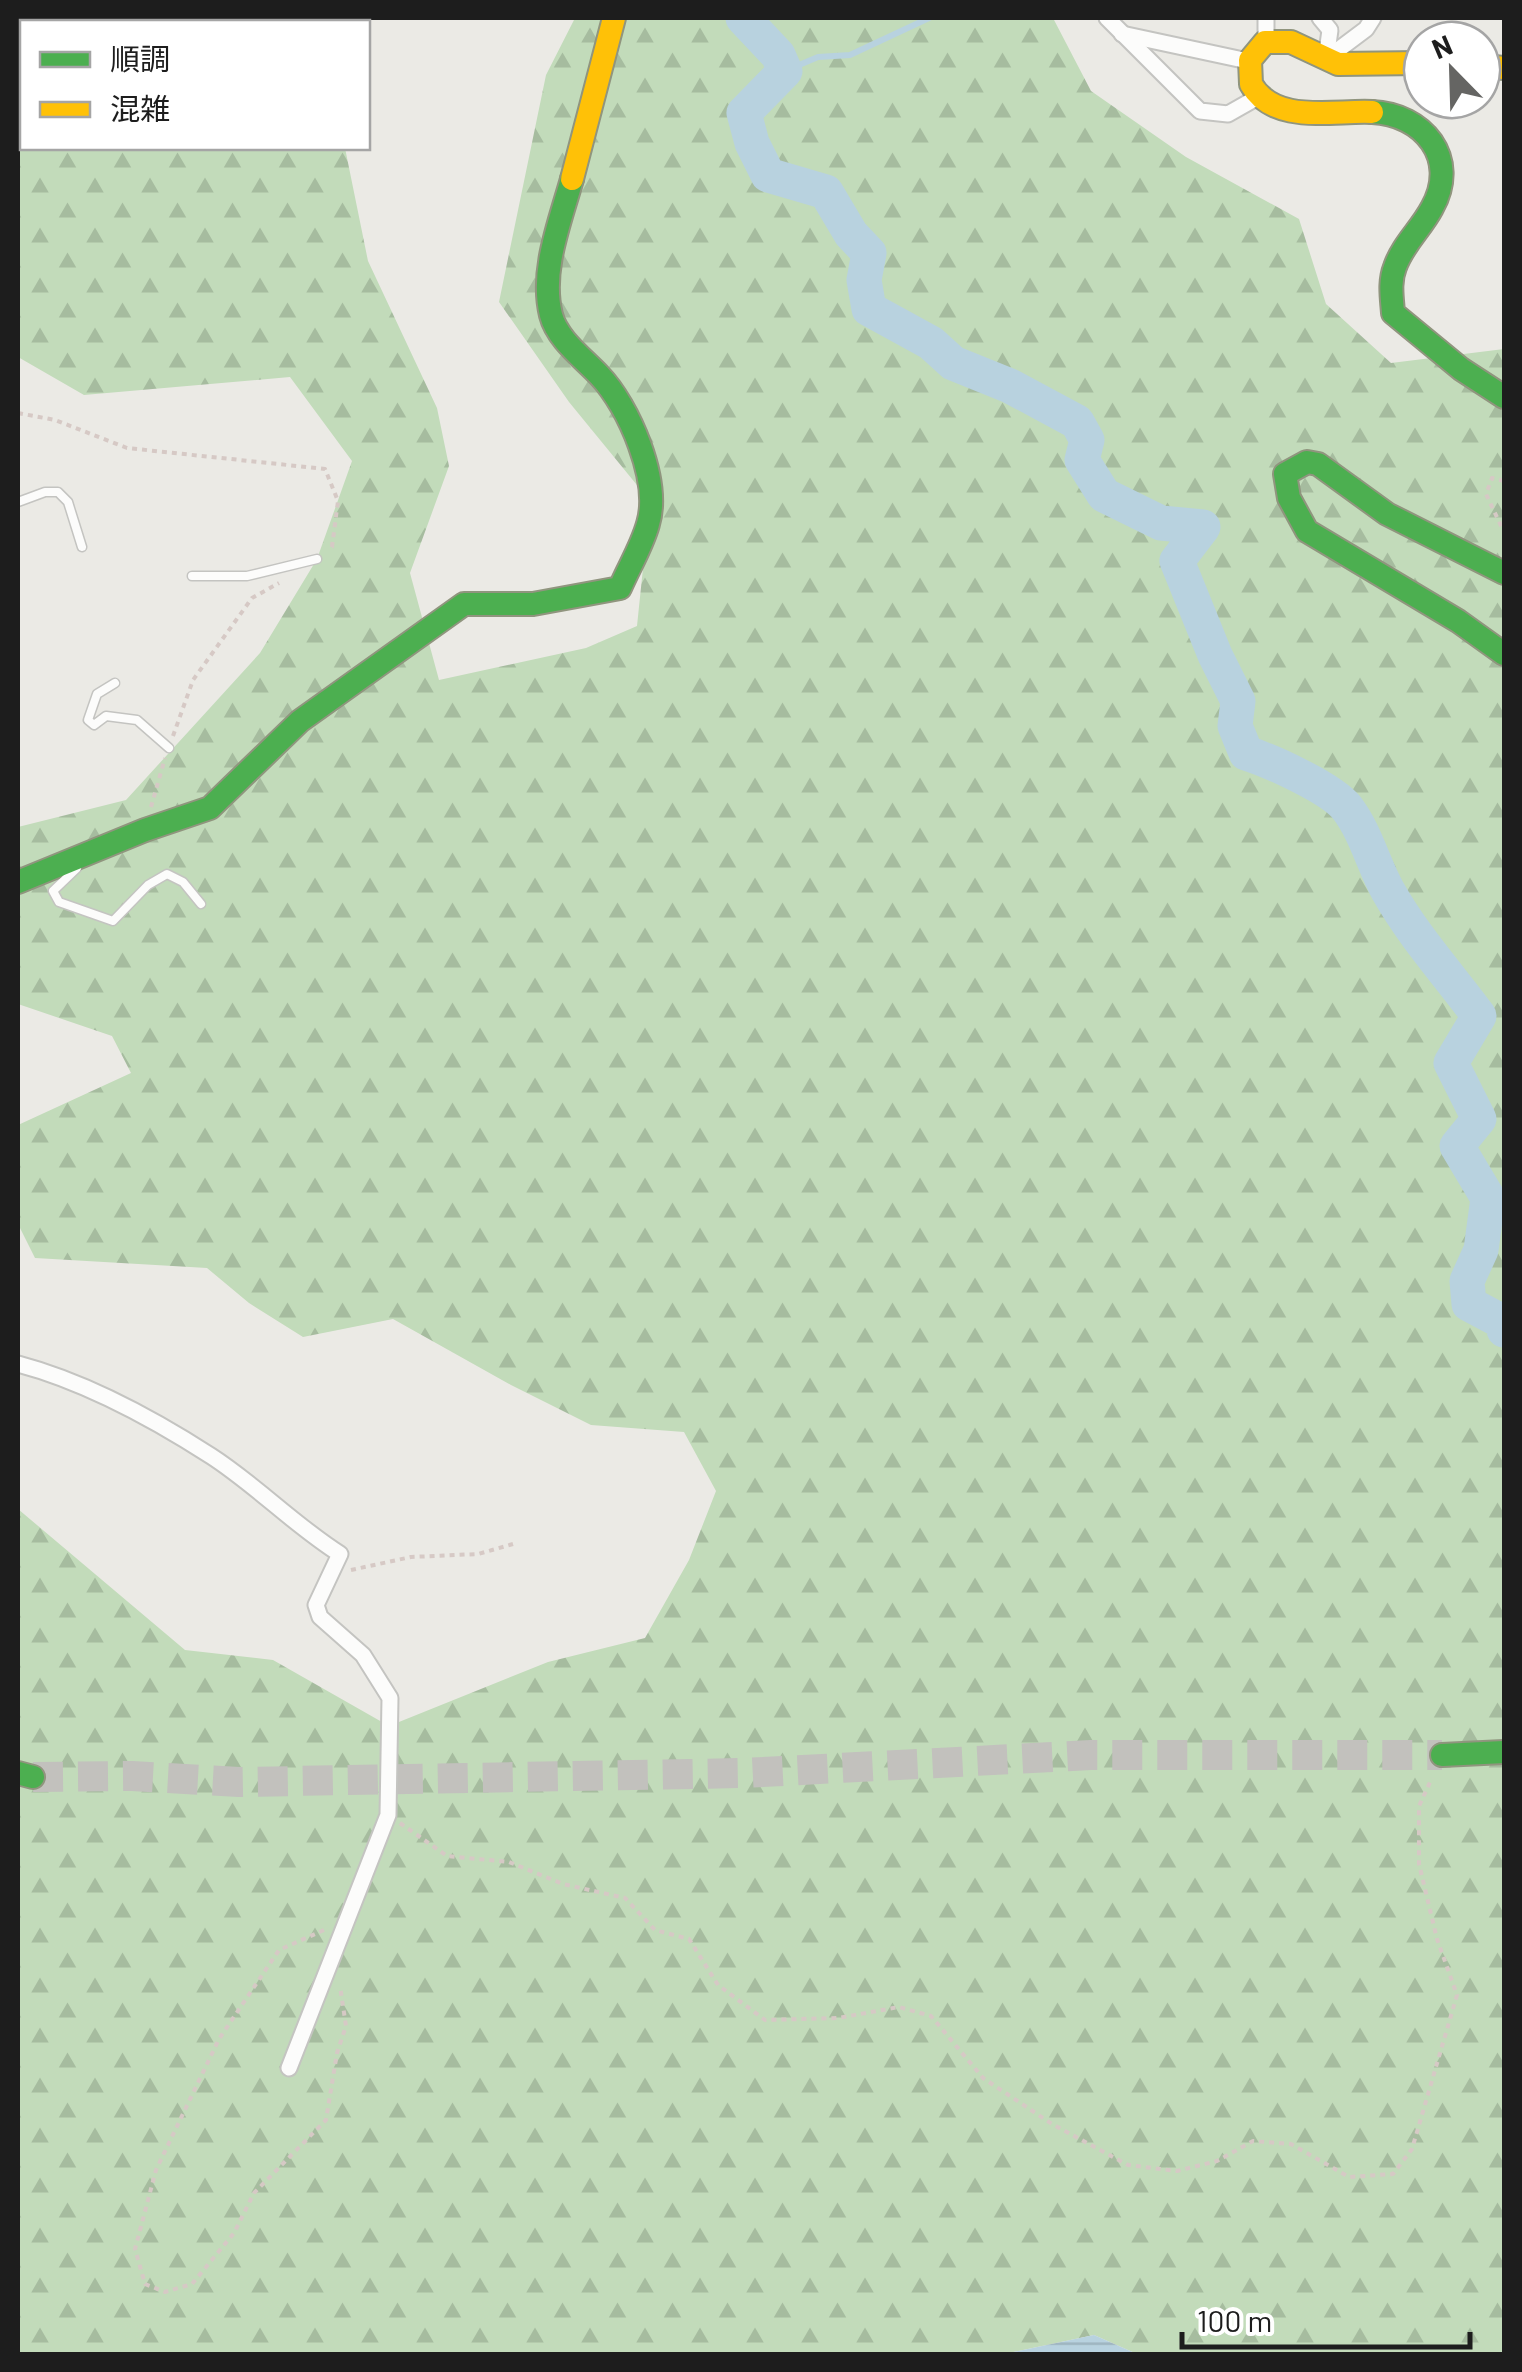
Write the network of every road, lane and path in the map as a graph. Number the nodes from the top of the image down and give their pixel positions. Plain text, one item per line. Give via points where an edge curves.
1 (614, 18) edge
2 (1107, 18) edge
3 (1266, 18) edge
4 (1320, 18) edge
5 (1372, 18) edge
6 (1122, 34) junction
7 (1266, 44) junction
8 (1326, 59) junction
9 (1248, 61) junction
10 (1402, 63) edge
11 (1258, 96) junction
12 (1504, 396) edge
13 (18, 413) edge
14 (1504, 481) edge
15 (18, 502) edge
16 (1504, 532) edge
17 (82, 547) dead end
18 (317, 559) joint
19 (1504, 573) edge
20 (192, 576) dead end
21 (283, 580) dead end
22 (1504, 654) edge
23 (115, 684) dead end
24 (169, 748) junction
25 (145, 830) junction
26 (94, 850) junction
27 (18, 882) edge
28 (201, 904) dead end
29 (18, 1364) edge
30 (513, 1544) dead end
31 (331, 1574) junction
32 (1504, 1752) edge
33 (1442, 1755) joint
34 (388, 1815) junction
35 (346, 1920) junction
36 (329, 1964) junction
37 (290, 2068) dead end

1 - 25 main road via 548,265 551,316 560,334 614,390 643,453 651,508 620,588 533,604 464,604 300,721 210,808
2 - 6 street
3 - 7 street
4 - 8 street via 1330,30
5 - 8 street
6 - 9 street
6 - 11 street via 1200,110 1228,114
7 - 8 main road via 1300,45
7 - 9 main road
8 - 10 main road
9 - 11 main road via 1247,80
11 - 12 main road via 1286,112 1404,115 1423,128 1442,186 1394,265 1394,314 1474,381
13 - 18 path via 127,448 325,469 338,501 332,547
14 - 16 path via 1492,478 1486,494
15 - 17 lane via 58,492 68,502
18 - 20 lane via 247,576
19 - 22 main road via 1387,514 1318,464 1307,462 1285,474 1307,531
21 - 24 path via 252,598 193,680
23 - 24 lane via 97,694 88,720 137,720
24 - 25 path
25 - 26 main road
26 - 27 main road
26 - 28 lane via 53,891 59,902 113,921 167,874
29 - 31 street via 90,1389 213,1457 340,1554
30 - 31 path
31 - 34 street via 316,1606 320,1617 363,1655 390,1698
32 - 33 main road
33 - 34 path via 1419,1806 1420,1864 1457,1995 1412,2149 1393,2174 1348,2177 1291,2144 1253,2141 1178,2171 1128,2166 983,2078 931,2016 899,2007 838,2018 766,2020 718,1985 689,1939 654,1930 625,1898 562,1884 509,1862 447,1856
34 - 35 street
35 - 36 street
35 - 36 path via 279,1950 219,2039 156,2170 134,2248 145,2284 165,2292 192,2284 234,2233 254,2193 326,2120 346,2026 341,1988
36 - 37 street

